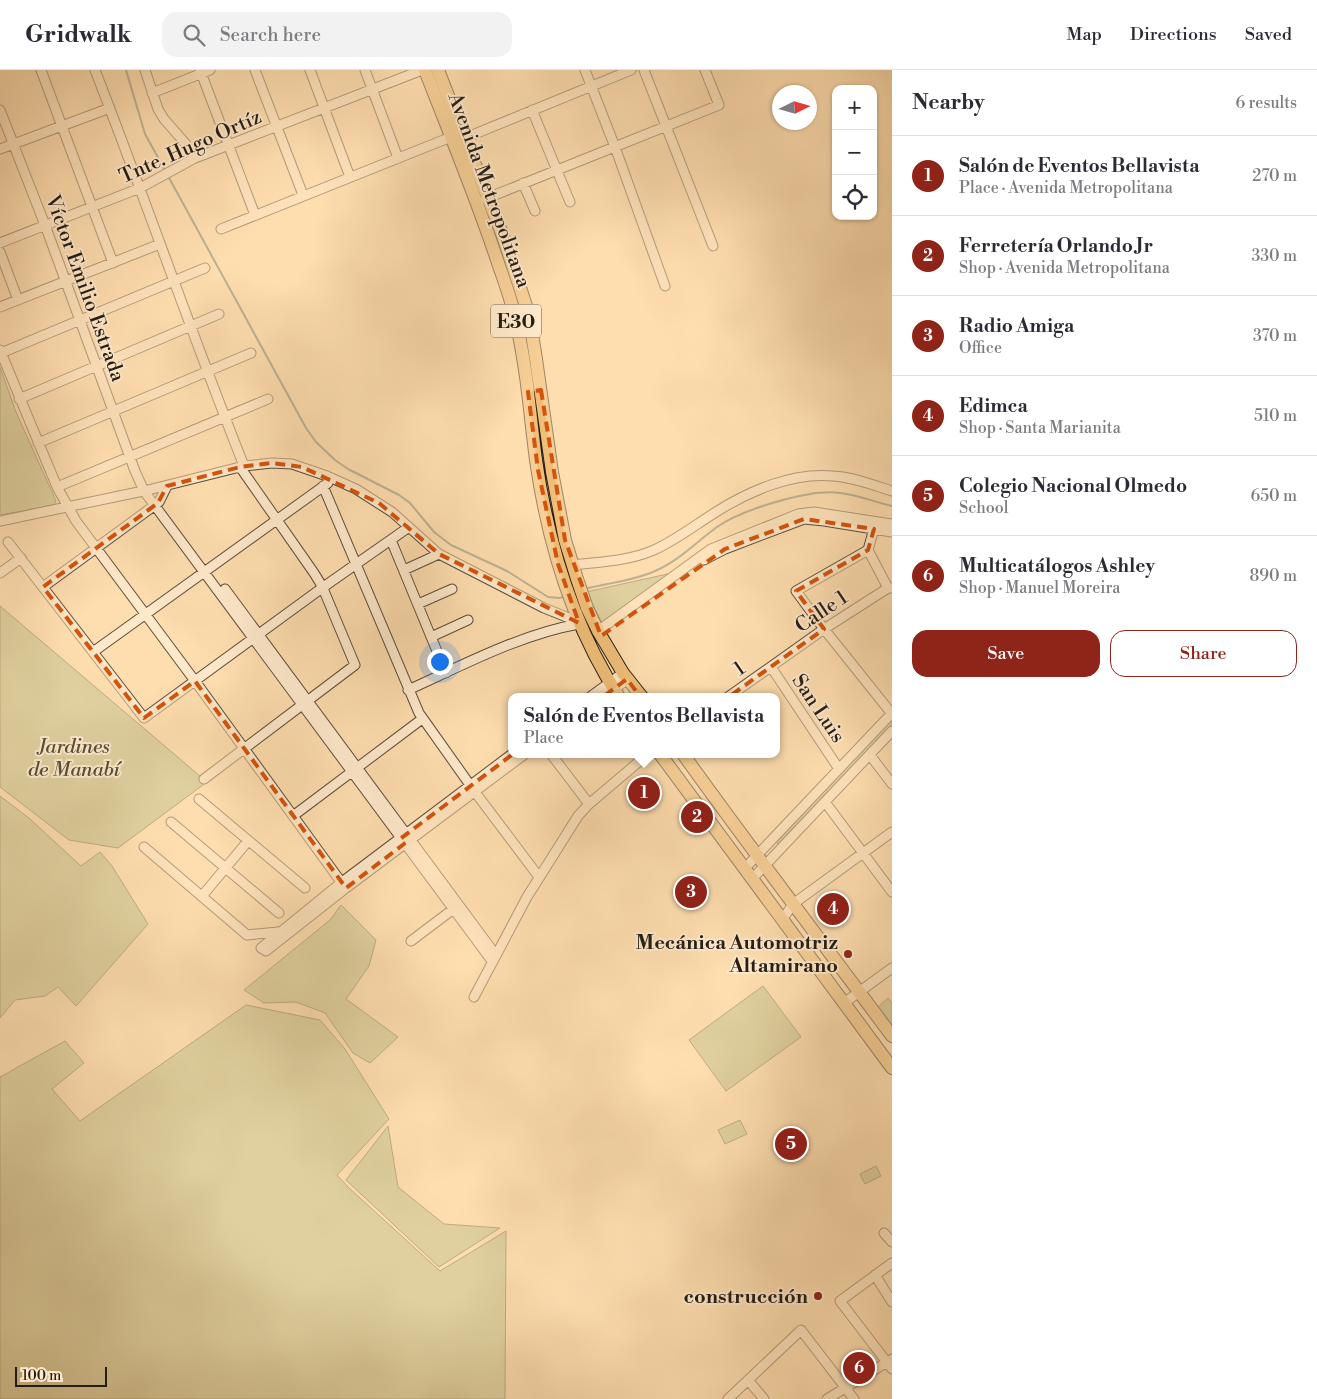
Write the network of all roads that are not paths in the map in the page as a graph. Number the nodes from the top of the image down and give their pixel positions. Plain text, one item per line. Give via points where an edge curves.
1 (41, 70) edge
2 (95, 70) edge
3 (145, 70) edge
4 (210, 70) edge
5 (255, 70) edge
6 (310, 70) edge
7 (365, 70) edge
8 (423, 70) edge
9 (438, 70) edge
10 (585, 70) edge
11 (632, 70) edge
12 (644, 70) edge
13 (705, 70) edge
14 (201, 72) edge
15 (592, 86) junction
16 (372, 89) junction
17 (152, 93) junction
18 (324, 107) junction
19 (110, 108) junction
20 (0, 110) edge
21 (532, 110) junction
22 (62, 126) junction
23 (276, 126) junction
24 (667, 126) junction
25 (451, 137) junction
26 (465, 138) junction
27 (14, 144) junction
28 (228, 144) junction
29 (615, 147) junction
30 (0, 150) edge
31 (195, 158) junction
32 (398, 158) junction
33 (557, 170) junction
34 (350, 177) junction
35 (524, 183) junction
36 (142, 187) junction
37 (304, 195) junction
38 (483, 200) junction
39 (570, 202) dead end
40 (92, 207) junction
41 (535, 211) dead end
42 (256, 215) junction
43 (45, 225) junction
44 (221, 229) dead end
45 (0, 243) edge
46 (160, 244) junction
47 (713, 246) dead end
48 (0, 252) edge
49 (113, 263) junction
50 (205, 268) dead end
51 (66, 281) junction
52 (174, 281) junction
53 (666, 286) dead end
54 (18, 300) junction
55 (0, 307) edge
56 (219, 314) dead end
57 (80, 320) junction
58 (190, 326) junction
59 (0, 351) edge
60 (251, 353) dead end
61 (97, 366) junction
62 (207, 372) junction
63 (534, 391) junction
64 (19, 399) junction
65 (268, 400) dead end
66 (113, 412) junction
67 (225, 417) junction
68 (38, 443) junction
69 (129, 456) junction
70 (242, 466) junction
71 (338, 480) junction
72 (167, 486) junction
73 (323, 486) junction
74 (57, 487) junction
75 (146, 490) junction
76 (892, 491) edge
77 (157, 504) junction
78 (68, 508) junction
79 (277, 519) junction
80 (0, 521) edge
81 (892, 524) edge
82 (875, 525) junction
83 (409, 527) junction
84 (892, 532) edge
85 (391, 540) junction
86 (8, 542) dead end
87 (96, 548) junction
88 (868, 550) junction
89 (439, 554) junction
90 (21, 558) junction
91 (356, 564) junction
92 (572, 565) junction
93 (207, 570) junction
94 (404, 570) junction
95 (0, 573) edge
96 (43, 587) junction
97 (322, 588) junction
98 (890, 588) edge
99 (452, 589) dead end
100 (570, 601) junction
101 (418, 604) junction
102 (554, 612) junction
103 (145, 614) junction
104 (468, 620) dead end
105 (579, 623) junction
106 (824, 630) junction
107 (600, 633) junction
108 (256, 636) junction
109 (431, 637) junction
110 (93, 652) junction
111 (770, 667) junction
112 (446, 673) junction
113 (625, 676) junction
114 (195, 681) junction
115 (614, 689) edge
116 (408, 690) junction
117 (602, 693) edge
118 (639, 693) edge
119 (734, 693) edge
120 (305, 702) junction
121 (892, 713) edge
122 (422, 719) junction
123 (892, 731) edge
124 (244, 748) junction
125 (870, 754) junction
126 (508, 758) edge
127 (519, 758) edge
128 (554, 758) edge
129 (643, 758) edge
130 (663, 758) edge
131 (686, 758) edge
132 (354, 769) junction
133 (840, 769) junction
134 (204, 778) dead end
135 (892, 784) edge
136 (473, 789) junction
137 (199, 799) dead end
138 (825, 802) junction
139 (589, 804) junction
140 (293, 816) junction
141 (171, 822) dead end
142 (892, 832) edge
143 (405, 840) junction
144 (248, 841) junction
145 (144, 847) dead end
146 (863, 854) junction
147 (760, 861) junction
148 (225, 868) junction
149 (748, 874) junction
150 (538, 877) junction
151 (344, 885) junction
152 (305, 888) dead end
153 (892, 892) edge
154 (202, 896) junction
155 (793, 904) junction
156 (456, 907) junction
157 (279, 914) dead end
158 (782, 920) junction
159 (279, 932) junction
160 (411, 942) dead end
161 (494, 958) junction
162 (892, 968) edge
163 (859, 992) junction
164 (474, 997) dead end
165 (844, 1003) junction
166 (892, 1036) edge
167 (892, 1068) edge
168 (884, 1233) dead end
169 (892, 1242) edge
170 (892, 1263) edge
171 (875, 1275) junction
172 (892, 1302) edge
173 (890, 1364) edge
174 (748, 1380) junction
175 (845, 1387) junction
176 (728, 1399) edge
177 (764, 1399) edge
178 (827, 1399) edge
179 (854, 1399) edge

1 - 22 street
2 - 19 street
3 - 17 street
4 - 14 street
5 - 23 street
6 - 18 street
7 - 16 street
8 - 16 street, Tnte. Hugo Ortíz
8 - 25 highway, Avenida Metropolitana / E30
9 - 26 highway, E30
10 - 15 street
11 - 15 street
12 - 24 street
13 - 24 street via 719,105
14 - 17 street
14 - 28 street
15 - 21 street
15 - 29 street
16 - 18 street, Tnte. Hugo Ortíz
16 - 32 street
17 - 31 street via 164,119
18 - 23 street, Tnte. Hugo Ortíz
18 - 34 street
19 - 22 street
19 - 36 street
20 - 27 street, Víctor Emilio Estrada
21 - 26 street
21 - 33 street
22 - 27 street
22 - 40 street
23 - 28 street, Tnte. Hugo Ortíz
23 - 37 street
24 - 29 street
24 - 47 street
25 - 26 street
25 - 32 street
25 - 38 highway, Avenida Metropolitana / E30
26 - 38 highway, E30
27 - 30 street
27 - 43 street, Víctor Emilio Estrada
28 - 31 street, Tnte. Hugo Ortíz
28 - 42 street
29 - 33 street
29 - 53 street
31 - 36 street, Tnte. Hugo Ortíz
32 - 34 street
33 - 35 street
33 - 39 street
34 - 37 street
35 - 38 street
35 - 41 street
36 - 40 street, Tnte. Hugo Ortíz
36 - 46 street
37 - 42 street
38 - 63 highway, Avenida Metropolitana / E30
40 - 43 street, Tnte. Hugo Ortíz
40 - 49 street
42 - 44 street
43 - 45 street, Tnte. Hugo Ortíz
43 - 51 street, Víctor Emilio Estrada
46 - 49 street
46 - 52 street
48 - 54 street
49 - 51 street
50 - 52 street
51 - 54 street
51 - 57 street, Víctor Emilio Estrada
52 - 57 street
52 - 58 street
54 - 55 street
56 - 58 street
57 - 59 street
57 - 61 street, Víctor Emilio Estrada
58 - 61 street
58 - 62 street
59 - 64 street
60 - 62 street
61 - 64 street
61 - 66 street, Víctor Emilio Estrada
62 - 66 street
62 - 67 street
63 - 92 highway, E30
63 - 100 highway, Avenida Metropolitana / E30 via 536,460 542,496
64 - 68 street
65 - 67 street
66 - 68 street
66 - 69 street, Víctor Emilio Estrada
67 - 69 street
67 - 70 street
68 - 74 street
69 - 74 street
69 - 75 street, Víctor Emilio Estrada
70 - 71 street via 292,464
70 - 72 street
70 - 79 street
71 - 73 street
71 - 83 street via 379,503
72 - 75 street
72 - 77 street
73 - 79 street
73 - 91 street
74 - 78 street
75 - 77 street
75 - 78 street
76 - 92 street via 833,476 792,479 731,503 654,550 629,558
77 - 87 street
77 - 93 street
78 - 80 street
78 - 87 street
79 - 93 street
79 - 97 street
81 - 82 street
82 - 84 street
82 - 88 street
82 - 107 street via 804,519 725,549 702,561
83 - 85 street
83 - 89 street
85 - 91 street
85 - 94 street
86 - 90 street
87 - 96 street
87 - 103 street
88 - 98 street
88 - 106 street via 796,591
89 - 94 street
89 - 102 street
90 - 95 street
90 - 96 street
91 - 97 street
91 - 116 street
92 - 107 highway, E30
93 - 103 street
93 - 108 street
94 - 101 street
96 - 110 street
97 - 108 street
97 - 120 street via 355,665
98 - 106 street, Calle 1
99 - 101 street
100 - 102 street via 564,609
100 - 105 highway, Avenida Metropolitana / E30
101 - 109 street
102 - 105 street
103 - 110 street
103 - 114 street
104 - 109 street
105 - 112 street via 528,638
105 - 115 highway, Avenida Metropolitana / E30
106 - 111 street, Calle 1
106 - 121 street
107 - 113 highway, E30
108 - 114 street
108 - 120 street
109 - 112 street
110 - 114 street via 144,718
111 - 119 street, 1
111 - 133 street, San Luis
112 - 116 street
113 - 115 street
113 - 118 highway, E30
114 - 124 street
115 - 117 street
116 - 122 street
120 - 124 street
120 - 132 street
121 - 133 street
122 - 132 street
122 - 136 street
123 - 125 street
124 - 134 street
124 - 140 street
125 - 135 street
125 - 138 street
126 - 136 street
127 - 136 street
128 - 139 street
129 - 139 street
130 - 149 highway
131 - 147 highway
132 - 140 street
132 - 143 street
133 - 147 street
136 - 143 street
136 - 150 street
137 - 144 street
138 - 146 street
138 - 147 street
139 - 150 street
140 - 151 street
141 - 148 street
142 - 146 street
143 - 151 street
143 - 156 street
144 - 148 street
144 - 152 street
145 - 154 street
146 - 153 street
146 - 155 street
147 - 149 street
147 - 155 highway
148 - 154 street
148 - 157 street
149 - 158 highway
150 - 161 street
151 - 159 street
151 - 159 street via 266,951 261,948
154 - 159 street via 247,935
155 - 158 street
155 - 163 highway
156 - 160 street
156 - 161 street
158 - 165 highway
161 - 164 street
162 - 163 street
163 - 165 street
163 - 166 highway
165 - 167 highway
168 - 169 street
170 - 171 street
171 - 172 street
171 - 173 street via 840,1302
173 - 175 street
174 - 175 street via 801,1330
174 - 176 street
174 - 177 street
175 - 178 street
175 - 179 street

